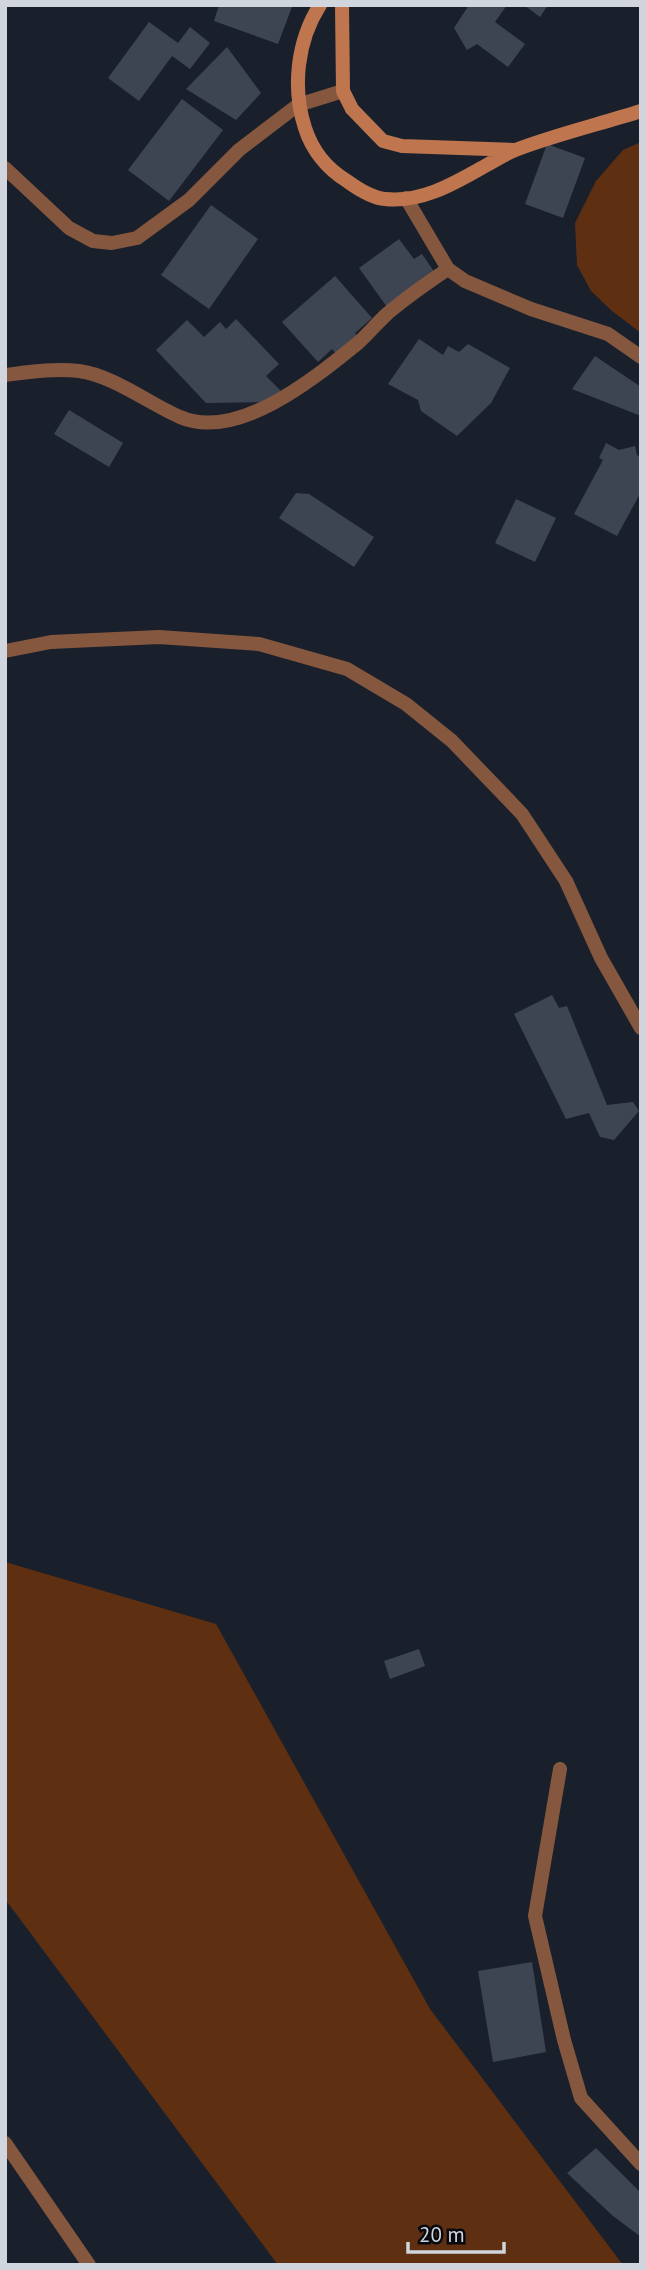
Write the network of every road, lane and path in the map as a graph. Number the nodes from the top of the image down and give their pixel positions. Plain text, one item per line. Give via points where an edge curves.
1 (320, 5) edge
2 (342, 5) edge
3 (343, 91) junction
4 (298, 106) junction
5 (641, 111) edge
6 (515, 150) junction
7 (5, 168) edge
8 (406, 198) junction
9 (448, 269) junction
10 (641, 358) edge
11 (5, 374) edge
12 (5, 651) edge
13 (641, 1028) edge
14 (560, 1769) dead end
15 (5, 2143) edge
16 (641, 2164) edge
17 (89, 2265) edge

1 - 4 main road via 299,62
2 - 3 main road
3 - 4 street
3 - 6 main road via 352,109 383,141 402,146
4 - 7 street via 239,150 189,200 137,238 93,241 69,228
4 - 8 main road via 314,150 338,176 385,199
5 - 6 main road
6 - 8 main road via 451,185
8 - 9 street
9 - 10 street via 491,294 608,334
9 - 11 street via 287,397 229,420 210,424 182,418 81,371
12 - 13 street via 51,642 159,637 259,644 347,669 405,704 452,741 522,814 566,881 601,958
14 - 16 street via 535,1916 581,2098
15 - 17 street

